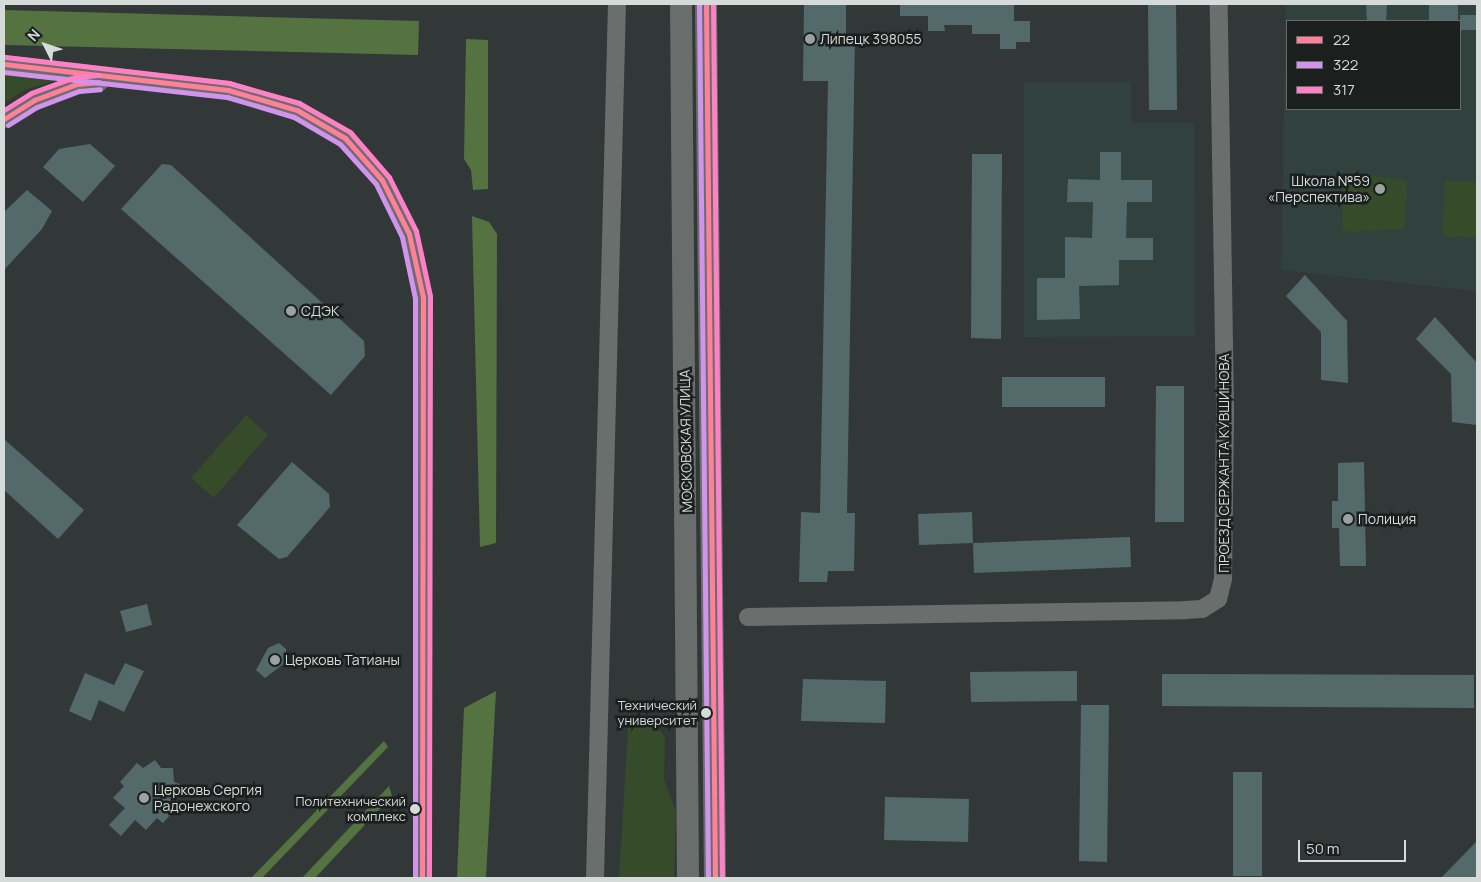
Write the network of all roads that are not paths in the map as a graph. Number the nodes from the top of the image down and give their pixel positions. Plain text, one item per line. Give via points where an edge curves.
1 (617, 4) edge
2 (681, 4) edge
3 (706, 4) edge
4 (1219, 4) edge
5 (4, 64) edge
6 (129, 79) junction
7 (4, 119) edge
8 (748, 617) dead end
9 (422, 878) edge
10 (595, 878) edge
11 (688, 878) edge
12 (715, 878) edge

1 - 10 street
2 - 11 main road, МОСКОВСКАЯ УЛИЦА
3 - 12 main road, МОСКОВСКАЯ УЛИЦА
4 - 8 street, ПРОЕЗД СЕРЖАНТА КУВШИНОВА via 1225,408 1223,579 1218,598 1202,609 1185,610
5 - 6 street
6 - 7 street via 77,84 34,100
6 - 9 street via 228,90 297,110 345,138 382,180 409,234 424,297

